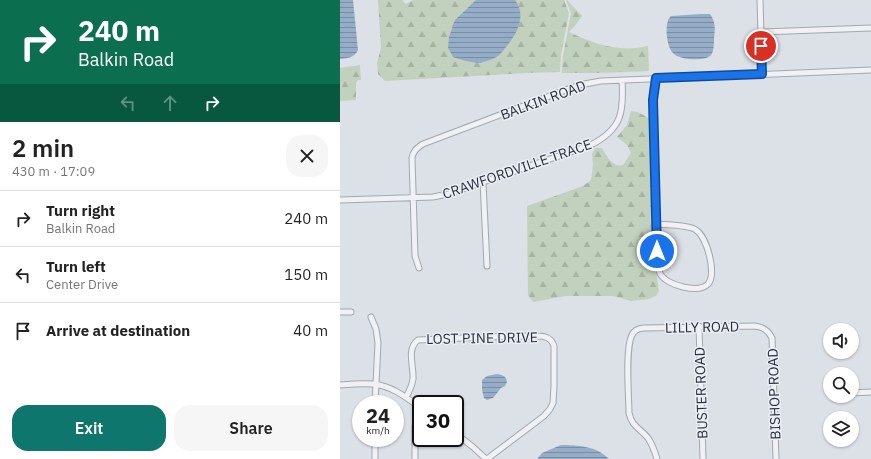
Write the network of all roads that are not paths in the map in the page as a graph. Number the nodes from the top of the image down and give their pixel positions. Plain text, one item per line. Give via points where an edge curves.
1 (760, 0) edge
2 (871, 28) edge
3 (761, 32) junction
4 (871, 70) edge
5 (762, 74) junction
6 (656, 78) junction
7 (622, 80) junction
8 (483, 182) junction
9 (413, 198) junction
10 (340, 200) edge
11 (657, 224) junction
12 (486, 266) dead end
13 (419, 268) dead end
14 (340, 312) edge
15 (351, 312) dead end
16 (371, 317) dead end
17 (699, 326) junction
18 (767, 331) joint
19 (376, 384) junction
20 (340, 385) edge
21 (871, 392) edge
22 (859, 393) edge
23 (375, 395) edge
24 (406, 397) junction
25 (412, 401) edge
26 (464, 440) edge
27 (375, 447) edge
28 (415, 447) edge
29 (375, 459) edge
30 (415, 459) edge
31 (486, 459) edge
32 (657, 459) edge
33 (703, 459) edge
34 (776, 459) edge

1 - 3 street
2 - 3 street
3 - 5 street
4 - 5 street, BALKIN ROAD
5 - 6 street, BALKIN ROAD
6 - 7 street, BALKIN ROAD
6 - 11 street via 653,100
7 - 8 street, CRAWFORDVILLE TRACE via 623,108 620,117 610,133 602,139
7 - 9 street, BALKIN ROAD via 579,85 423,144 415,149 412,158
8 - 9 street, CRAWFORDVILLE TRACE via 448,194
8 - 12 street
9 - 10 street, CRAWFORDVILLE TRACE
9 - 13 street, BALKIN ROAD via 415,256
11 - 11 street via 658,266 661,275 673,284 688,288 707,285 711,278 711,265 706,245 697,230
14 - 15 street
16 - 19 street via 378,343
17 - 18 street, LILLY ROAD via 755,326
17 - 32 street, LILLY ROAD via 645,328 635,331 628,346 629,413 631,420 648,438
17 - 33 street, BUSTER ROAD
18 - 34 street, BISHOP ROAD via 772,338
19 - 20 street
19 - 23 street
19 - 24 street
21 - 22 street
24 - 25 street
24 - 31 street, LOST PINE DRIVE via 413,378 411,351 413,344 418,340 543,336 552,341 554,386 550,409
26 - 31 street
27 - 29 street
28 - 30 street

